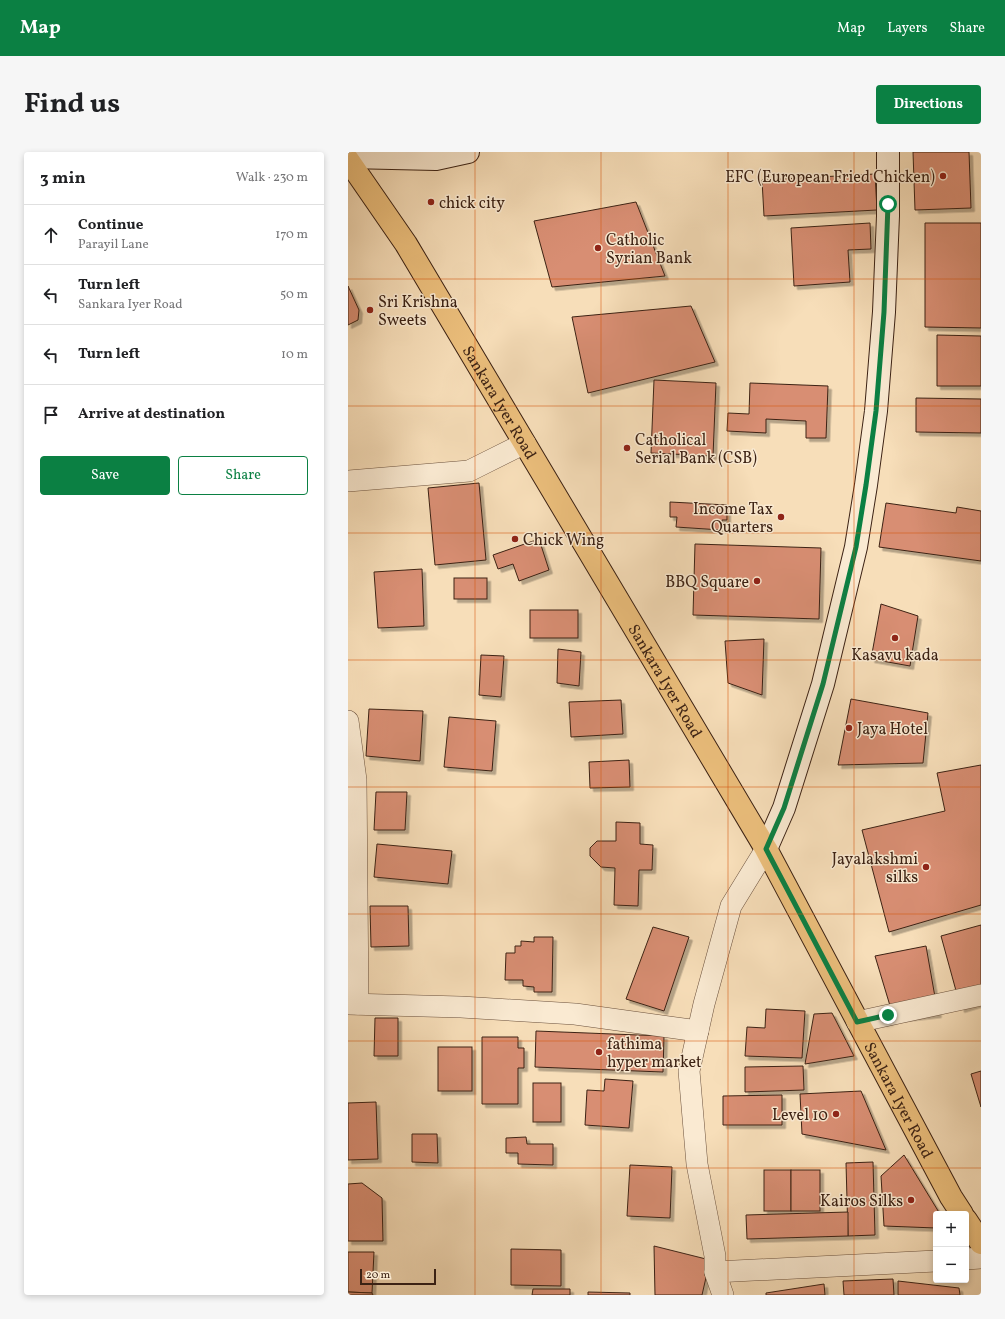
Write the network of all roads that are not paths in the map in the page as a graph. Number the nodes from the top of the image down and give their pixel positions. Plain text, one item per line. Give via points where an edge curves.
1 (361, 152) edge
2 (468, 152) edge
3 (888, 152) edge
4 (348, 158) edge
5 (525, 443) junction
6 (348, 481) edge
7 (348, 721) edge
8 (766, 849) junction
9 (981, 995) edge
10 (353, 1004) edge
11 (857, 1022) junction
12 (698, 1031) junction
13 (960, 1211) edge
14 (969, 1225) edge
15 (981, 1243) edge
16 (981, 1258) edge
17 (969, 1259) edge
18 (933, 1261) edge
19 (715, 1272) junction
20 (723, 1295) edge

1 - 4 main road
2 - 4 main road via 436,159
3 - 8 main road via 883,327 876,411 856,547 823,684 784,808
4 - 5 main road, Sankara Iyer Road via 406,244
5 - 6 street via 469,471
5 - 8 main road, Sankara Iyer Road
7 - 10 street via 356,780
8 - 11 main road, Sankara Iyer Road
8 - 12 street via 731,906
9 - 11 street
10 - 12 street via 575,1014
11 - 13 main road, Sankara Iyer Road
12 - 19 street via 689,1071 697,1164 715,1256
14 - 15 main road
16 - 17 street
18 - 19 street
19 - 20 street

